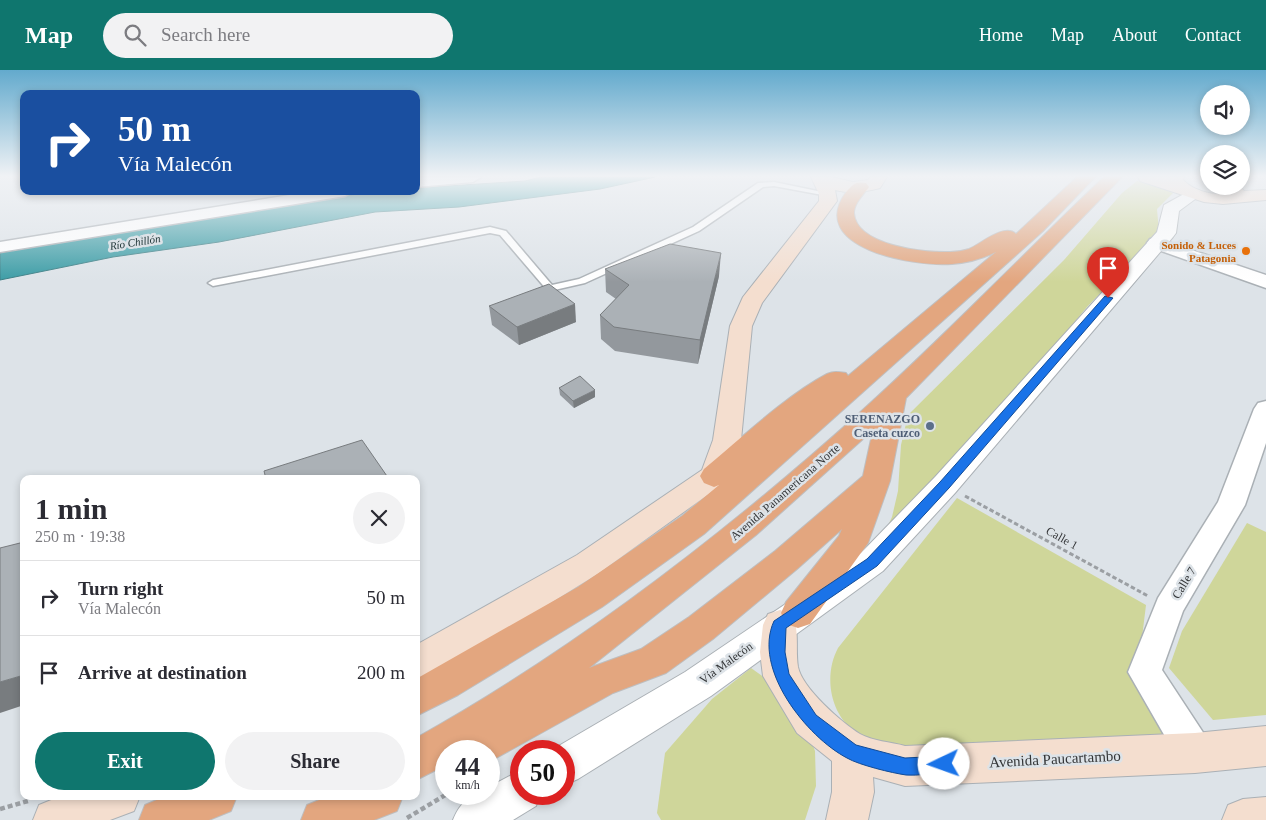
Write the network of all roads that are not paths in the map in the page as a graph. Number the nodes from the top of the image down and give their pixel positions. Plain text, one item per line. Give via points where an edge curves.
1 (216, 212) edge
2 (721, 212) edge
3 (820, 212) edge
4 (846, 212) edge
5 (1054, 212) edge
6 (1062, 212) edge
7 (1170, 212) edge
8 (1036, 227) junction
9 (1156, 243) junction
10 (0, 247) edge
11 (1266, 282) edge
12 (213, 283) dead end
13 (926, 321) junction
14 (894, 394) junction
15 (1266, 409) edge
16 (714, 476) junction
17 (876, 481) junction
18 (789, 619) junction
19 (420, 662) edge
20 (420, 696) edge
21 (490, 740) edge
22 (1266, 746) edge
23 (852, 752) junction
24 (1195, 753) junction
25 (420, 758) edge
26 (575, 758) edge
27 (435, 770) edge
28 (420, 777) edge
29 (510, 798) edge
30 (96, 800) edge
31 (207, 800) edge
32 (343, 800) edge
33 (374, 800) edge
34 (44, 809) edge
35 (1266, 818) edge
36 (160, 820) edge
37 (307, 820) edge
38 (322, 820) edge
39 (474, 820) edge
40 (847, 820) edge
41 (1243, 820) edge

1 - 10 street
2 - 12 lane via 696,229 582,281 550,288 503,232 490,230
3 - 16 main road via 745,314 727,440
4 - 8 highway via 848,224 868,241 900,254 934,259 980,252 1016,232
5 - 8 highway, Avenida Panamericana Norte
6 - 14 highway, Avenida Panamericana Norte
7 - 9 street, Vía Malecón via 1168,228
8 - 13 highway, Avenida Panamericana Norte
9 - 11 street
9 - 18 street, Vía Malecón via 945,485 872,562
13 - 16 highway via 798,406
13 - 20 highway, Avenida Panamericana Norte via 693,524 590,597
14 - 17 highway
14 - 25 highway, Avenida Panamericana Norte via 725,544 587,650
15 - 24 street, Calle 7 via 1231,505 1170,607 1145,672
16 - 19 main road via 588,564
17 - 18 highway via 852,543
17 - 21 highway via 786,560 709,622 653,661 600,681
18 - 23 main road, Avenida Paucartambo via 778,652 781,676 811,720
18 - 26 street, Vía Malecón via 698,684
22 - 24 main road, Avenida Paucartambo
23 - 24 main road, Avenida Paucartambo via 905,766
23 - 40 main road via 853,792
27 - 28 highway
29 - 39 street
30 - 34 main road
31 - 36 highway
32 - 37 highway
33 - 38 highway
35 - 41 main road

